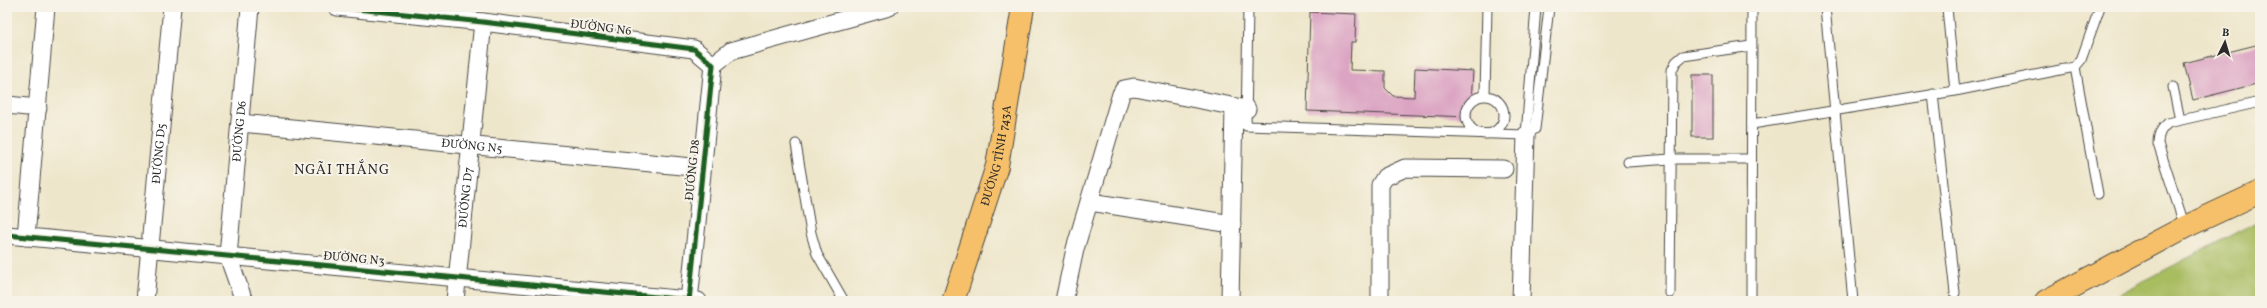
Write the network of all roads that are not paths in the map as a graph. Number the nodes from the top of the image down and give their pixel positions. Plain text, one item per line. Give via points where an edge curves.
1 (46, 7) edge
2 (172, 7) edge
3 (250, 7) edge
4 (338, 7) edge
5 (889, 7) edge
6 (1023, 7) edge
7 (1248, 7) edge
8 (1487, 7) edge
9 (1536, 7) edge
10 (1549, 7) edge
11 (1752, 7) edge
12 (1824, 7) edge
13 (2100, 7) edge
14 (1947, 8) edge
15 (483, 22) junction
16 (1751, 46) junction
17 (713, 65) junction
18 (2075, 67) junction
19 (2173, 87) dead end
20 (1955, 91) junction
21 (1933, 94) junction
22 (1485, 95) junction
23 (2260, 102) edge
24 (7, 105) edge
25 (38, 108) junction
26 (1240, 108) junction
27 (1834, 111) junction
28 (2180, 120) junction
29 (241, 123) junction
30 (1752, 124) junction
31 (1483, 134) junction
32 (1526, 135) junction
33 (471, 144) junction
34 (796, 144) dead end
35 (1671, 159) junction
36 (1751, 159) junction
37 (1628, 162) dead end
38 (702, 168) junction
39 (1504, 169) dead end
40 (2260, 192) edge
41 (2098, 194) dead end
42 (1090, 202) junction
43 (1232, 224) junction
44 (2185, 227) junction
45 (7, 235) edge
46 (26, 237) junction
47 (150, 248) junction
48 (228, 256) junction
49 (457, 278) junction
50 (1670, 293) dead end
51 (1955, 293) dead end
52 (145, 301) edge
53 (244, 301) edge
54 (455, 301) edge
55 (692, 301) edge
56 (844, 301) edge
57 (953, 301) edge
58 (1064, 301) edge
59 (1230, 301) edge
60 (1380, 301) edge
61 (1521, 301) edge
62 (1751, 301) edge
63 (1854, 301) edge
64 (2046, 301) edge

1 - 25 street
2 - 47 street, ĐƯỜNG D5
3 - 29 street, ĐƯỜNG D6
4 - 15 street, ĐƯỜNG N6
5 - 17 street via 731,51
6 - 57 main road, ĐƯỜNG TỈNH 743A via 997,166
7 - 26 lane
8 - 22 lane
9 - 32 lane
10 - 32 lane via 1535,129
11 - 16 lane
12 - 27 lane
13 - 18 lane via 2081,60
14 - 20 lane
15 - 17 street, ĐƯỜNG N6 via 694,49
15 - 33 street, ĐƯỜNG D7
16 - 30 lane
16 - 35 lane via 1683,56 1676,62 1672,70
17 - 38 street, ĐƯỜNG D8
18 - 20 lane
18 - 41 lane
19 - 28 lane
20 - 21 lane
21 - 27 lane
21 - 51 lane
22 - 31 lane via 1473,100 1466,110 1466,117 1472,128
22 - 31 lane via 1497,99 1505,115 1500,127 1489,134
23 - 28 lane
24 - 25 street
25 - 46 street
26 - 31 lane via 1246,126
26 - 42 street via 1134,87 1124,89
26 - 43 street
27 - 30 lane
27 - 63 lane
28 - 44 lane via 2168,123 2161,129 2158,137
29 - 33 street, ĐƯỜNG N5
29 - 48 street, ĐƯỜNG D6
30 - 36 lane
31 - 32 lane
32 - 61 street
33 - 38 street, ĐƯỜNG N5
33 - 49 street, ĐƯỜNG D7
34 - 56 lane via 817,254
35 - 36 lane
35 - 37 lane
35 - 50 lane
36 - 62 lane
38 - 55 street, ĐƯỜNG D8
39 - 60 street via 1405,168 1385,177 1380,185
40 - 44 main road
42 - 43 street
42 - 58 street via 1075,249
43 - 59 street
44 - 64 main road
45 - 46 street, ĐƯỜNG N3
46 - 47 street, ĐƯỜNG N3
47 - 48 street, ĐƯỜNG N3
47 - 52 street, ĐƯỜNG D5
48 - 49 street, ĐƯỜNG N3
48 - 53 street
49 - 54 street, ĐƯỜNG D7
49 - 55 street, ĐƯỜNG N3

